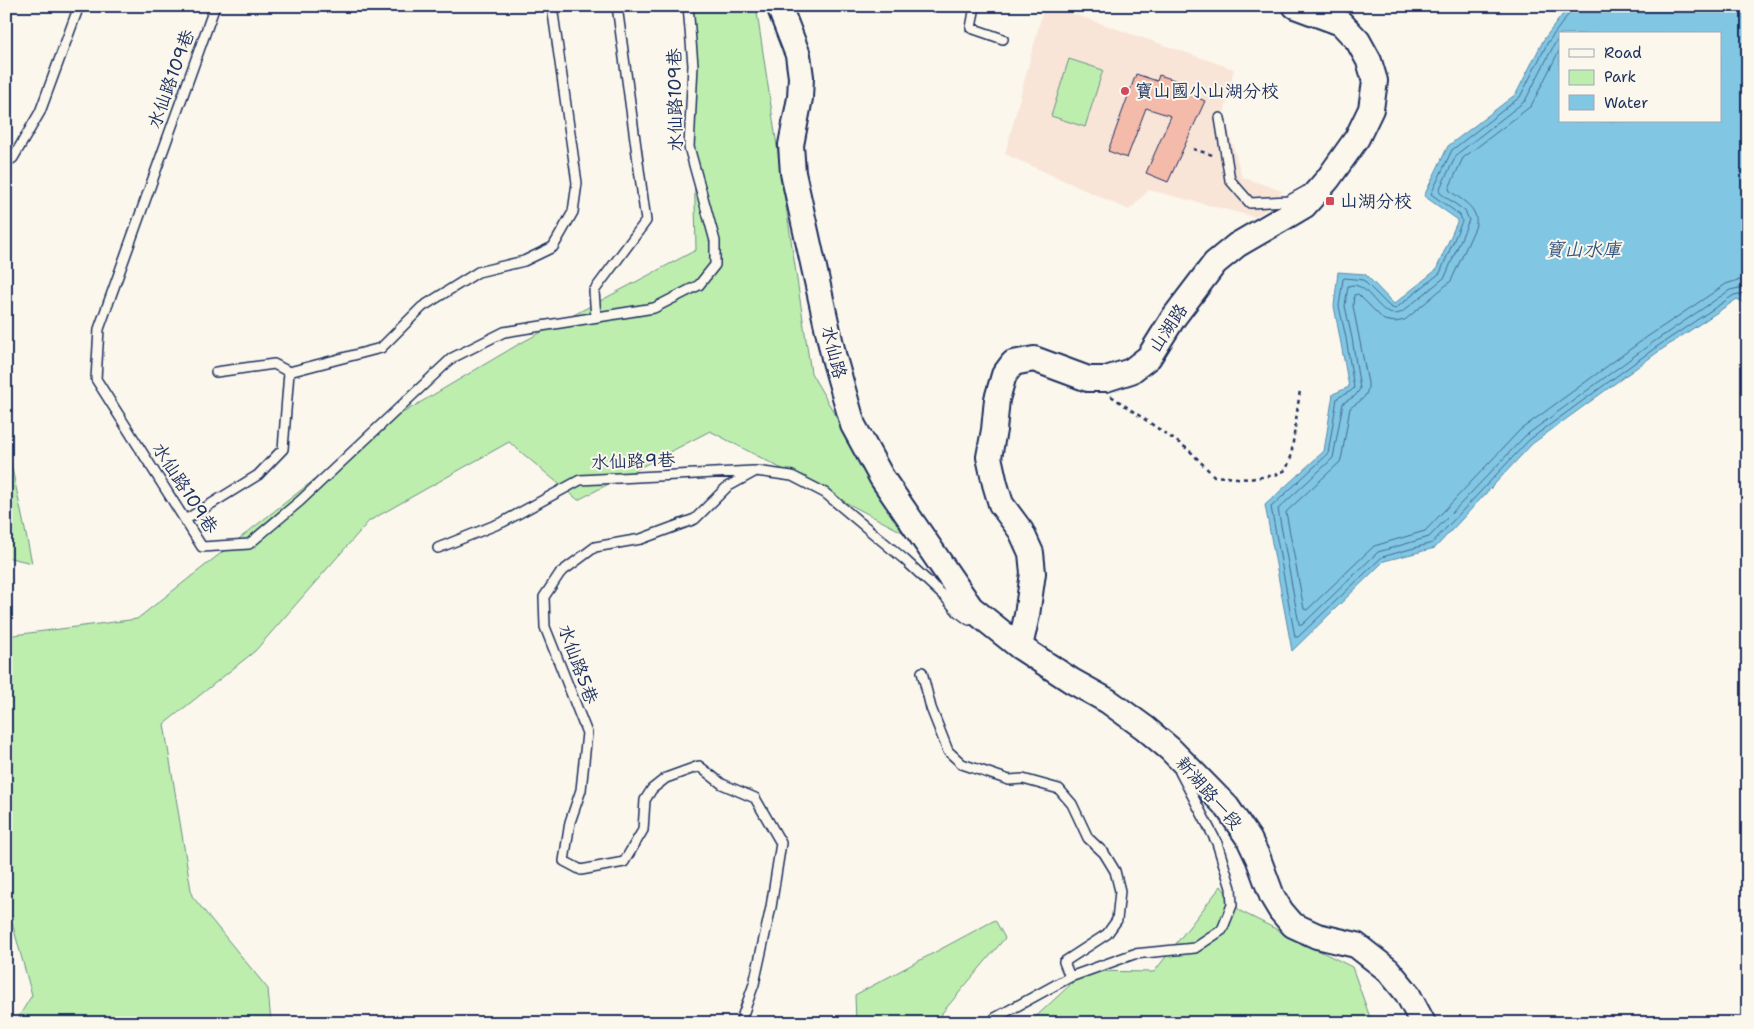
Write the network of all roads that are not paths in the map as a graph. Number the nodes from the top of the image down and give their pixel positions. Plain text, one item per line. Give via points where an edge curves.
1 (79, 6) edge
2 (215, 6) edge
3 (552, 6) edge
4 (617, 6) edge
5 (688, 6) edge
6 (778, 6) edge
7 (975, 6) edge
8 (1295, 6) edge
9 (1003, 39) dead end
10 (1220, 118) dead end
11 (6, 162) edge
12 (1328, 179) junction
13 (596, 317) junction
14 (216, 372) dead end
15 (289, 372) junction
16 (756, 471) junction
17 (185, 520) junction
18 (438, 548) dead end
19 (1020, 646) junction
20 (922, 672) dead end
21 (1170, 749) junction
22 (1070, 977) junction
23 (740, 1023) edge
24 (994, 1023) edge
25 (1423, 1023) edge

1 - 11 lane via 40,112 12,158
2 - 17 lane, 水仙路109巷 via 99,329 96,379
3 - 15 lane via 576,183 573,212 553,247 524,261 478,272 422,307 381,348
4 - 13 lane via 646,221 594,292
5 - 13 lane, 水仙路109巷 via 693,65 689,147 714,241 715,266 699,285 654,308
6 - 19 street, 水仙路 via 798,55 801,77 791,145 793,173 834,358 853,425 882,478 971,608
7 - 9 lane via 971,28
8 - 12 street, 山湖路 via 1341,23 1358,41 1375,81 1371,109 1357,138
10 - 12 lane via 1230,180 1250,203 1288,201
12 - 19 street, 山湖路 via 1304,206 1237,245 1215,263 1174,317 1149,357 1131,372 1106,379 1088,379 1034,358 1013,363 1004,375 997,399 989,457 1001,504 1021,531 1031,553 1033,573
13 - 17 lane, 水仙路109巷 via 504,332 452,358 300,501 249,544 202,547
14 - 15 lane via 274,364
15 - 17 lane via 283,448 258,475
16 - 18 lane, 水仙路9巷 via 580,480 503,522
16 - 19 lane via 792,476 825,493 905,560 958,612
16 - 23 lane, 水仙路5巷 via 727,487 695,519 641,539 595,547 560,573 544,597 546,627 587,734 581,790 570,822 564,861 582,870 624,862 643,830 645,800 652,789 666,778 699,766 722,784 755,798 781,843 754,984
19 - 21 street, 新湖路一段 via 1108,701
20 - 22 lane via 930,708 948,751 962,764 1008,780 1030,780 1059,789 1072,804 1088,838 1104,853 1115,871 1120,891 1117,920 1106,934 1064,962
21 - 22 lane via 1217,843 1231,888 1232,905 1222,930 1195,948 1134,954
21 - 25 street, 新湖路一段 via 1226,807 1249,839 1281,912 1294,926 1317,936 1356,945 1388,970 1407,993
22 - 24 lane via 995,1018

